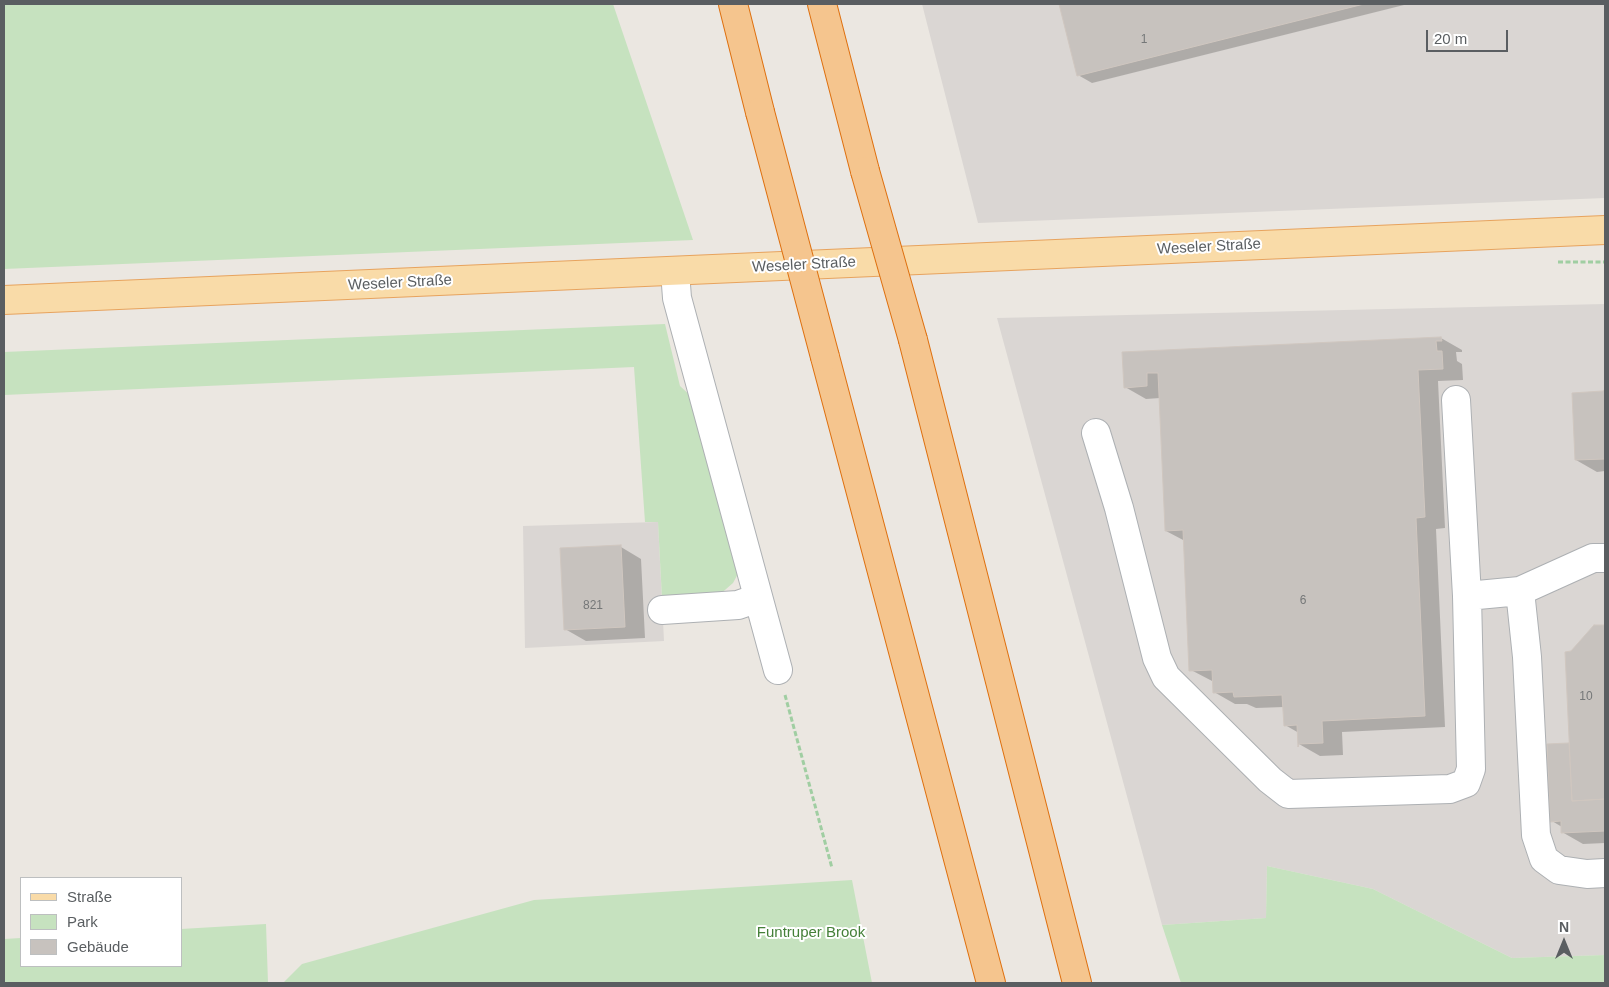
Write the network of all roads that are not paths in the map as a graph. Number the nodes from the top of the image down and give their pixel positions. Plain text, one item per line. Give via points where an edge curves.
1 (733, 4) edge
2 (822, 4) edge
3 (1605, 230) edge
4 (675, 271) junction
5 (4, 300) edge
6 (1456, 400) dead end
7 (1096, 433) dead end
8 (1605, 558) edge
9 (1520, 591) junction
10 (1467, 596) junction
11 (758, 598) junction
12 (662, 610) dead end
13 (778, 670) road end
14 (1605, 873) edge
15 (991, 983) edge
16 (1077, 983) edge

1 - 15 highway, bridge
2 - 16 highway, bridge via 913,340
3 - 4 main road, Weseler Straße
4 - 5 main road, Weseler Straße
4 - 11 street via 677,298
6 - 10 street
7 - 10 street via 1119,508 1157,658 1166,677 1288,794 1450,789 1466,783 1471,768
8 - 9 street via 1593,558
9 - 10 street
9 - 14 street via 1527,657 1536,835 1544,859 1559,870
11 - 12 street via 738,605
11 - 13 street

